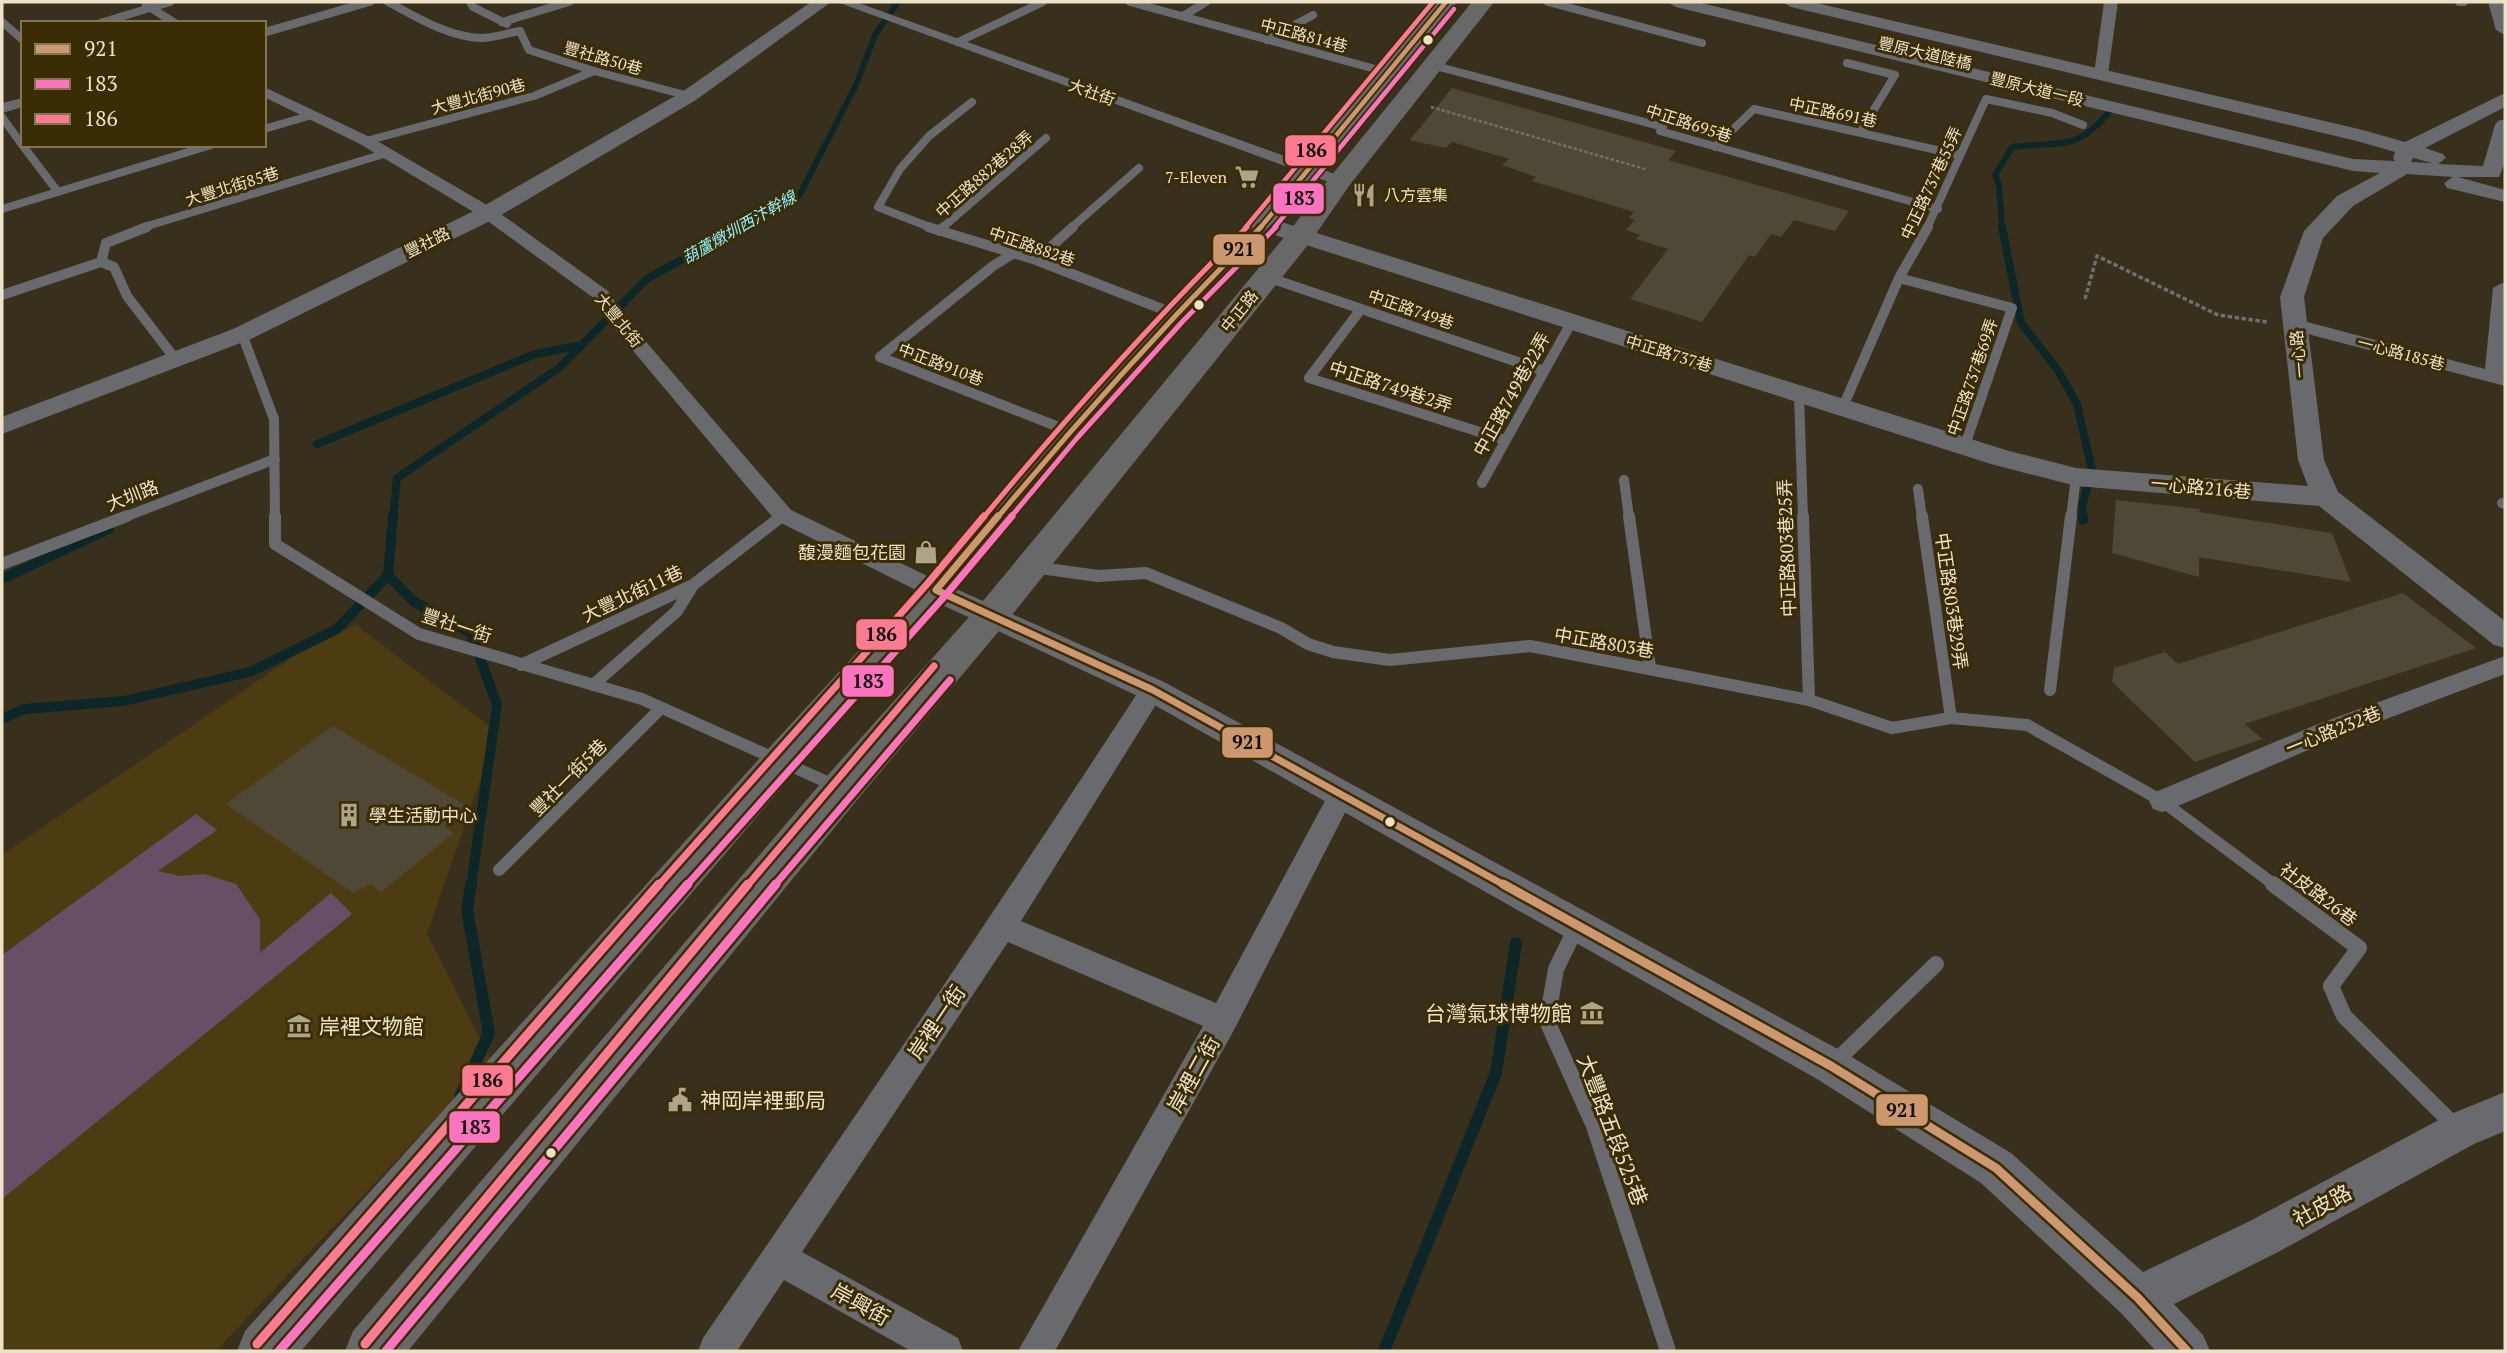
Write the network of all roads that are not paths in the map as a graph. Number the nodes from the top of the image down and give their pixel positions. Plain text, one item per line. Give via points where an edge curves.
1 (141, 2) edge
2 (170, 2) edge
3 (368, 2) edge
4 (388, 2) edge
5 (470, 2) edge
6 (569, 2) edge
7 (821, 2) edge
8 (844, 2) edge
9 (1043, 2) edge
10 (1130, 2) edge
11 (1206, 2) edge
12 (1446, 2) edge
13 (1483, 2) edge
14 (1548, 2) edge
15 (1676, 2) edge
16 (1709, 2) edge
17 (1753, 2) edge
18 (1791, 2) edge
19 (2111, 2) edge
20 (2497, 2) edge
21 (150, 8) junction
22 (1313, 15) dead end
23 (1183, 16) junction
24 (107, 21) edge
25 (173, 21) edge
26 (2, 22) edge
27 (502, 22) junction
28 (2505, 30) edge
29 (520, 31) junction
30 (266, 32) edge
31 (21, 38) edge
32 (1267, 40) junction
33 (958, 42) junction
34 (1702, 43) dead end
35 (1847, 64) dead end
36 (1432, 65) junction
37 (594, 71) junction
38 (1390, 74) junction
39 (2101, 75) junction
40 (266, 92) edge
41 (689, 96) junction
42 (2505, 99) edge
43 (972, 102) dead end
44 (21, 103) edge
45 (2, 108) edge
46 (312, 115) junction
47 (2, 117) edge
48 (2082, 125) dead end
49 (2505, 125) edge
50 (266, 128) edge
51 (2267, 129) junction
52 (1861, 131) junction
53 (1046, 138) dead end
54 (21, 141) edge
55 (366, 141) junction
56 (1715, 146) junction
57 (25, 147) edge
58 (204, 147) edge
59 (387, 153) junction
60 (1959, 155) junction
61 (2403, 160) junction
62 (1139, 168) dead end
63 (1309, 172) junction
64 (2499, 174) edge
65 (1340, 181) junction
66 (58, 192) junction
67 (2505, 196) edge
68 (2, 209) edge
69 (1938, 209) junction
70 (488, 213) junction
71 (1264, 223) junction
72 (939, 231) junction
73 (1301, 235) junction
74 (1014, 253) junction
75 (1036, 260) junction
76 (101, 262) junction
77 (1267, 277) junction
78 (1899, 278) junction
79 (2502, 288) dead end
80 (2, 295) edge
81 (1361, 309) junction
82 (1175, 314) junction
83 (1571, 323) junction
84 (2296, 326) junction
85 (242, 334) junction
86 (176, 360) junction
87 (1544, 371) junction
88 (2500, 378) edge
89 (1799, 395) junction
90 (1842, 409) junction
91 (2, 426) edge
92 (1069, 431) junction
93 (1505, 440) junction
94 (1964, 448) junction
95 (275, 459) junction
96 (2076, 477) junction
97 (1624, 480) dead end
98 (1482, 483) dead end
99 (1918, 489) dead end
100 (2326, 497) junction
101 (783, 515) junction
102 (2, 564) edge
103 (1030, 566) junction
104 (693, 585) junction
105 (936, 590) junction
106 (991, 616) junction
107 (2505, 637) edge
108 (521, 665) junction
109 (2505, 665) edge
110 (1650, 668) junction
111 (593, 685) junction
112 (1153, 690) junction
113 (2050, 690) dead end
114 (1809, 700) junction
115 (661, 708) junction
116 (1951, 718) junction
117 (781, 761) junction
118 (842, 788) junction
119 (1342, 793) junction
120 (2162, 801) junction
121 (499, 870) dead end
122 (1002, 926) junction
123 (1577, 926) junction
124 (1936, 964) dead end
125 (1223, 1020) junction
126 (1831, 1066) junction
127 (2505, 1111) edge
128 (2460, 1130) junction
129 (777, 1257) junction
130 (2138, 1298) junction
131 (265, 1351) edge
132 (373, 1351) edge
133 (716, 1351) edge
134 (945, 1351) edge
135 (1037, 1351) edge
136 (1668, 1351) edge
137 (2187, 1351) edge

1 - 21 lane
2 - 21 lane
3 - 30 street
4 - 29 lane via 466,36 485,38
5 - 27 lane, 豐社路50巷
6 - 27 lane
7 - 41 street, 豐社路
8 - 33 street, 大社街
9 - 33 lane
10 - 23 lane, 中正路814巷
11 - 23 lane
12 - 38 main road
13 - 36 main road, 中正路
14 - 34 lane
15 - 61 street, 豐原大道一段 via 2353,165
16 - 51 street, 豐原大道陸橋
17 - 51 street, 豐原大道陸橋
18 - 39 street, 豐原大道一段
19 - 39 street
20 - 28 street
21 - 24 lane
21 - 25 lane
22 - 32 lane
23 - 32 lane, 中正路814巷
26 - 31 lane
27 - 29 lane, 豐社路50巷
29 - 37 lane, 豐社路50巷 via 529,50
32 - 38 lane, 中正路814巷
33 - 63 street, 大社街
35 - 52 lane via 1895,75
36 - 56 lane, 中正路695巷 via 1663,127 1660,131
36 - 65 main road, 中正路
37 - 41 lane, 豐社路50巷
37 - 55 lane, 大豐北街90巷 via 534,96
38 - 63 main road
39 - 61 street, 豐原大道一段 via 2363,136
40 - 46 street, 大豐北街
41 - 70 street, 豐社路
42 - 61 street, 一心路
43 - 72 lane, 中正路882巷 via 929,136 900,169 878,207
44 - 45 street
46 - 50 lane
46 - 55 street, 大豐北街
47 - 54 lane
48 - 60 lane, 中正路737巷55弄 via 2052,113 1986,99
49 - 64 street
51 - 61 street, 豐原大道一段 via 2352,154
52 - 56 lane, 中正路691巷 via 1754,109
52 - 60 lane, 中正路691巷
53 - 72 lane, 中正路882巷28弄
55 - 59 street, 大豐北街
56 - 69 lane, 中正路695巷
57 - 66 lane
58 - 66 lane
59 - 70 street, 大豐北街
59 - 76 lane, 大豐北街85巷 via 142,228 106,243
60 - 69 lane, 中正路737巷55弄
61 - 64 street
61 - 67 street, 豐原大道一段
61 - 84 street, 一心路 via 2345,201 2312,236 2292,297
62 - 75 lane
63 - 65 street, 大社街
63 - 71 main road
65 - 73 main road, 中正路
66 - 68 lane
69 - 78 lane, 中正路737巷55弄
70 - 85 street, 豐社路
70 - 101 street, 大豐北街 via 602,295 621,324
71 - 73 street, 中正路737巷
71 - 82 main road
72 - 74 lane, 中正路882巷
73 - 77 main road, 中正路
73 - 83 street, 中正路737巷
74 - 75 lane, 中正路882巷
74 - 92 lane, 中正路910巷 via 880,357
75 - 82 lane, 中正路882巷
76 - 80 lane
76 - 86 lane via 114,267 127,296
77 - 81 lane, 中正路749巷
77 - 103 main road, 中正路
78 - 90 lane, 中正路737巷55弄
78 - 94 lane, 中正路737巷69弄 via 2012,308
79 - 88 street
81 - 87 lane, 中正路749巷
81 - 93 lane, 中正路749巷2弄 via 1309,378
82 - 92 main road
83 - 87 lane, 中正路749巷22弄
83 - 89 street, 中正路737巷
84 - 88 street, 一心路185巷
84 - 100 street, 一心路 via 2311,460
85 - 86 street, 豐社路
85 - 95 lane, 豐社一街 via 274,419
86 - 91 street, 豐社路
87 - 93 lane, 中正路749巷22弄
89 - 90 street, 中正路737巷
89 - 114 lane, 中正路803巷25弄
90 - 94 street, 中正路737巷
92 - 105 main road
93 - 98 lane, 中正路749巷22弄
94 - 96 street, 中正路737巷
95 - 102 lane, 大圳路
95 - 108 lane, 豐社一街 via 275,544 419,634
96 - 100 street, 一心路216巷
96 - 113 lane
97 - 110 lane
99 - 116 lane, 中正路803巷29弄
100 - 107 street, 一心路
101 - 104 lane, 大豐北街11巷
101 - 105 street, 大豐北街
103 - 106 main road, 中正路
103 - 110 lane, 中正路803巷 via 1098,576 1146,573 1333,652 1390,660 1530,646
104 - 108 lane, 大豐北街11巷
104 - 111 lane via 677,611
105 - 106 street
105 - 117 main road
106 - 112 street
106 - 118 main road, 中正路
108 - 111 lane, 豐社一街
109 - 120 street, 一心路232巷 via 2327,731
110 - 114 lane, 中正路803巷
111 - 115 lane, 豐社一街
112 - 119 street
112 - 122 street, 岸裡一街
114 - 116 lane, 中正路803巷 via 1892,728
115 - 117 lane, 豐社一街
115 - 121 lane, 豐社一街5巷
116 - 120 lane, 中正路803巷 via 2027,725
117 - 118 lane, 豐社一街
117 - 131 main road
118 - 132 main road, 中正路
119 - 123 street
119 - 125 street, 岸裡二街
120 - 128 lane, 社皮路26巷 via 2359,948 2331,986 2344,1016
122 - 125 street
122 - 129 street, 岸裡一街
123 - 126 street
123 - 136 lane, 大豐路五段525巷 via 1556,969 1547,1021 1594,1126
124 - 126 lane
125 - 135 street, 岸裡二街
126 - 130 street via 1996,1168
127 - 128 street, 社皮路
128 - 130 street, 社皮路 via 2265,1236
129 - 133 street, 岸裡一街
129 - 134 street, 岸興街
130 - 137 street

